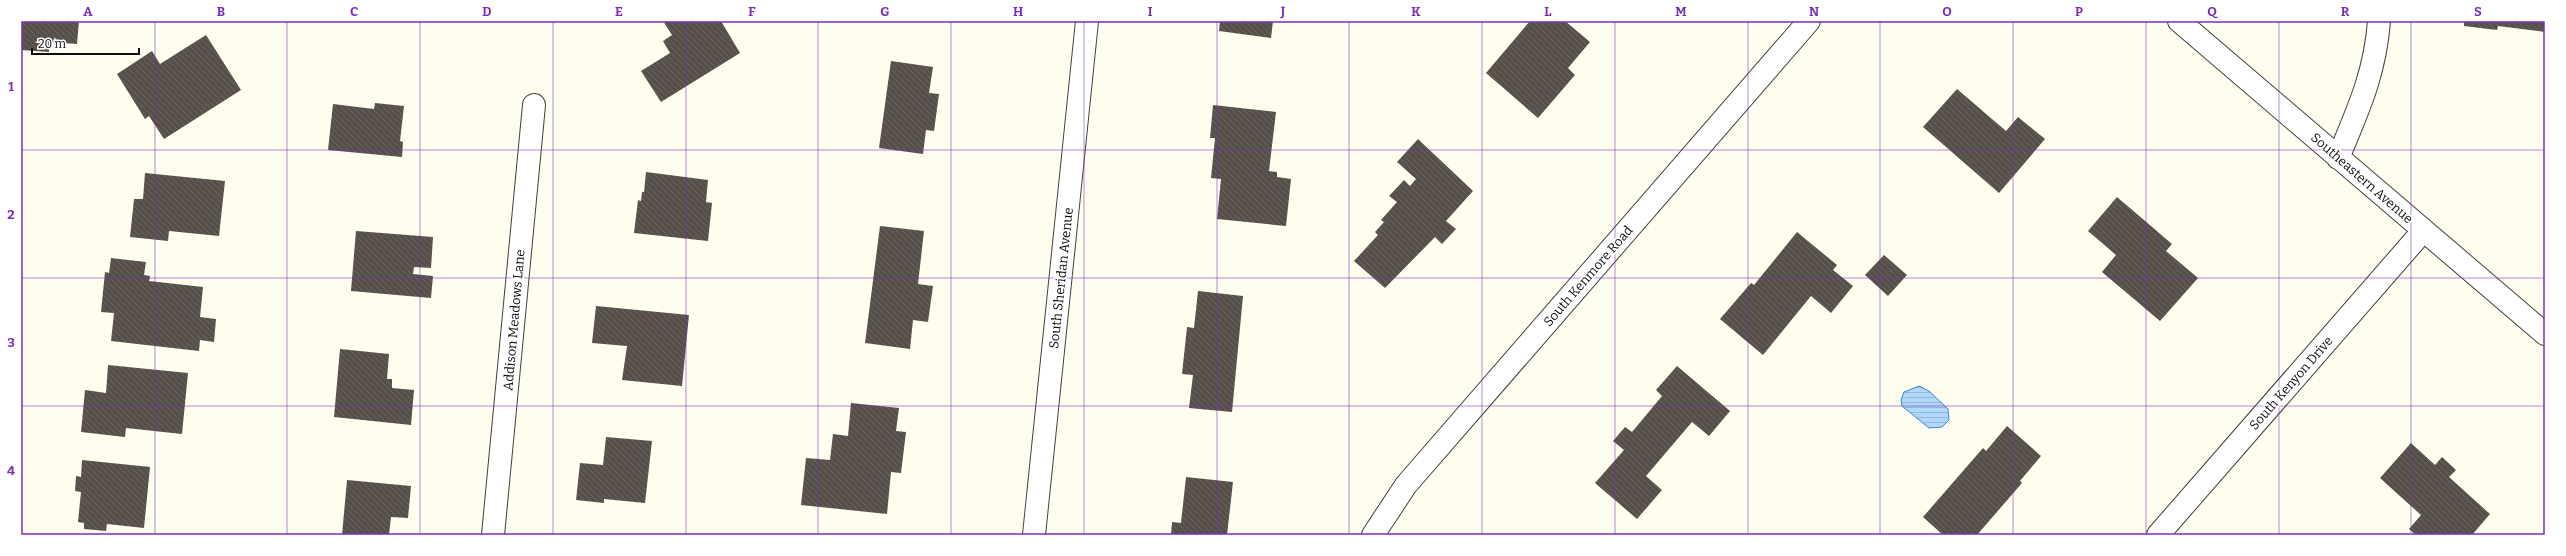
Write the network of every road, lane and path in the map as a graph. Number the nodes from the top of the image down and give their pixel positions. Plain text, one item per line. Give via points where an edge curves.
1 (1088, 21) edge
2 (1809, 21) edge
3 (2179, 21) edge
4 (2379, 21) edge
5 (534, 105) dead end
6 (2338, 158) junction
7 (2423, 231) junction
8 (2545, 334) edge
9 (493, 535) edge
10 (1034, 535) edge
11 (1373, 535) edge
12 (2158, 535) edge

1 - 10 street, South Sheridan Avenue
2 - 11 street, South Kenmore Road via 1406,485
3 - 6 street, Southeastern Avenue
4 - 6 street via 2377,50 2369,84
5 - 9 street, Addison Meadows Lane
6 - 7 street, Southeastern Avenue
7 - 8 street, Southeastern Avenue
7 - 12 street, South Kenyon Drive

